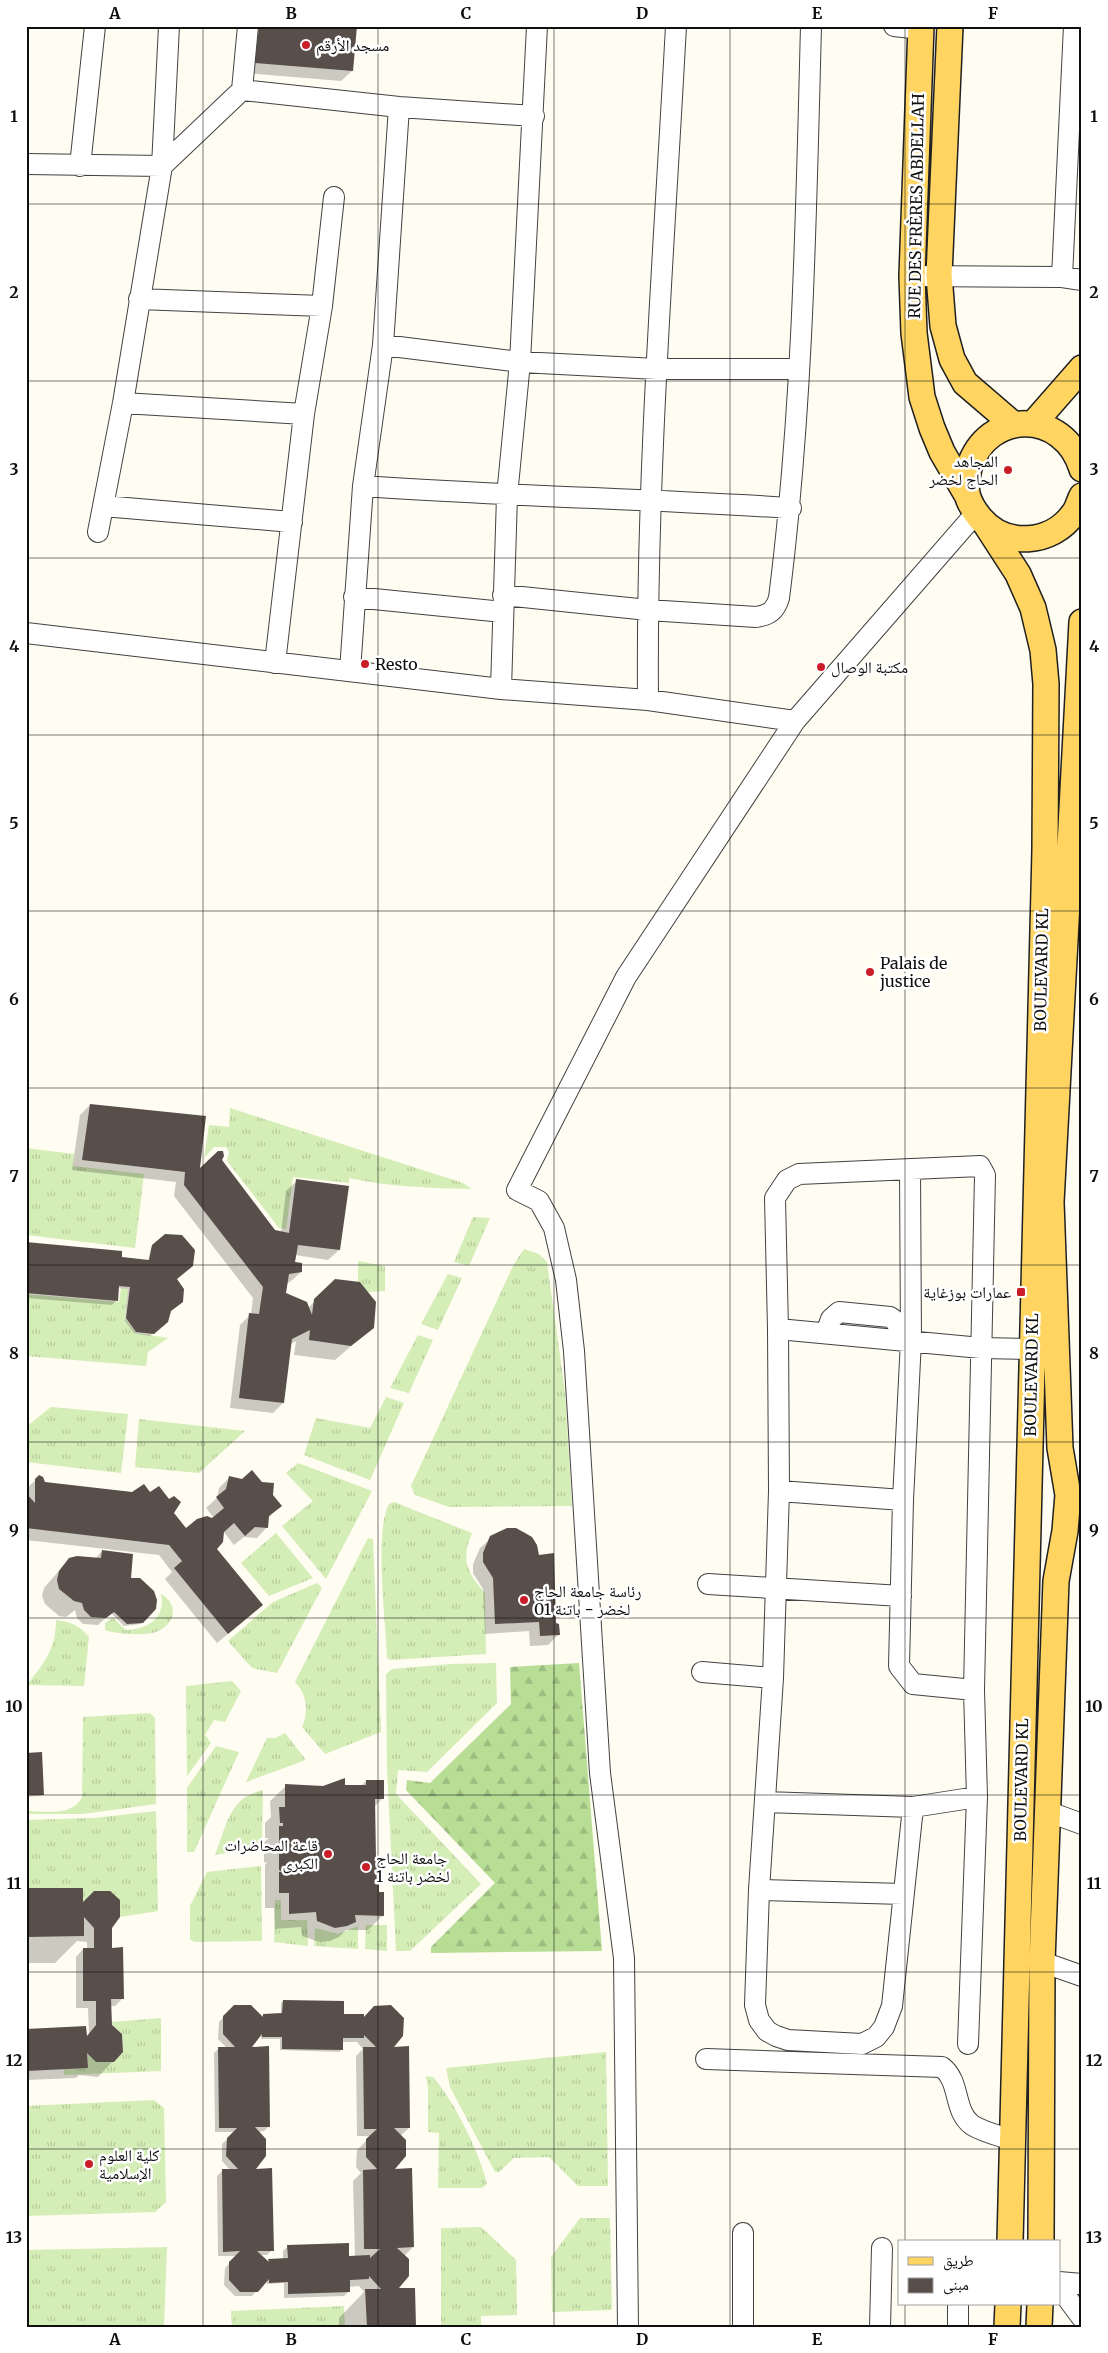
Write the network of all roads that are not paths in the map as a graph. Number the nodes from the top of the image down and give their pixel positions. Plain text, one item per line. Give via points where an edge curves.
1 (95, 26) edge
2 (169, 26) edge
3 (248, 26) edge
4 (537, 26) edge
5 (676, 26) edge
6 (811, 26) edge
7 (894, 26) edge
8 (950, 26) edge
9 (1074, 26) edge
10 (921, 27) edge
11 (242, 90) junction
12 (1077, 95) edge
13 (398, 107) junction
14 (534, 116) junction
15 (26, 164) edge
16 (80, 166) junction
17 (162, 166) junction
18 (334, 198) dead end
19 (939, 275) junction
20 (912, 276) junction
21 (1062, 277) junction
22 (1082, 280) edge
23 (139, 299) junction
24 (322, 306) junction
25 (383, 345) junction
26 (520, 362) junction
27 (1082, 368) edge
28 (657, 369) junction
29 (798, 369) junction
30 (123, 403) junction
31 (304, 414) junction
32 (1023, 424) junction
33 (1082, 469) edge
34 (363, 486) junction
35 (506, 496) junction
36 (653, 500) junction
37 (103, 506) junction
38 (791, 508) junction
39 (976, 510) junction
40 (1080, 512) edge
41 (292, 522) junction
42 (98, 532) dead end
43 (354, 597) junction
44 (503, 604) junction
45 (648, 610) junction
46 (1082, 622) edge
47 (26, 633) edge
48 (275, 663) junction
49 (350, 671) junction
50 (501, 689) junction
51 (648, 700) junction
52 (795, 721) junction
53 (1046, 755) junction
54 (1078, 761) edge
55 (910, 1169) junction
56 (778, 1328) junction
57 (905, 1340) junction
58 (981, 1348) junction
59 (1032, 1349) junction
60 (1028, 1481) junction
61 (779, 1491) junction
62 (1077, 1496) edge
63 (903, 1500) junction
64 (1028, 1517) junction
65 (1072, 1543) edge
66 (708, 1584) dead end
67 (776, 1590) junction
68 (901, 1596) junction
69 (702, 1672) dead end
70 (773, 1678) junction
71 (974, 1690) junction
72 (977, 1797) junction
73 (765, 1802) junction
74 (913, 1807) junction
75 (1049, 1812) junction
76 (1082, 1824) edge
77 (758, 1890) junction
78 (903, 1894) junction
79 (1042, 1962) junction
80 (1082, 1976) edge
81 (968, 2044) dead end
82 (706, 2059) dead end
83 (1012, 2140) junction
84 (743, 2234) dead end
85 (1010, 2240) edge
86 (1041, 2240) edge
87 (882, 2248) dead end
88 (1060, 2282) edge
89 (1082, 2284) edge
90 (1060, 2288) edge
91 (958, 2306) edge
92 (1008, 2306) edge
93 (1040, 2306) edge
94 (1082, 2318) edge
95 (628, 2327) edge
96 (743, 2327) edge
97 (880, 2327) edge
98 (958, 2327) edge
99 (1008, 2327) edge
100 (1039, 2327) edge

1 - 16 street
2 - 17 street
3 - 11 street
4 - 14 street
5 - 28 street
6 - 29 street
7 - 10 street
8 - 19 main road, RUE DES FRÈRES ABDELLAH
9 - 12 street
10 - 20 main road, RUE DES FRÈRES ABDELLAH
11 - 13 street
11 - 17 street
12 - 21 street
13 - 14 street
13 - 25 street
14 - 26 street
15 - 16 street
16 - 17 street
17 - 23 street
18 - 24 street
19 - 20 street
19 - 21 street
19 - 32 main road, RUE DES FRÈRES ABDELLAH via 943,326 952,360 965,383
20 - 39 main road, RUE DES FRÈRES ABDELLAH via 914,333 922,397 942,452
21 - 22 street
23 - 24 street
23 - 30 street
24 - 31 street
25 - 26 street
25 - 34 street
26 - 28 street
26 - 35 street
27 - 32 main road
28 - 29 street
28 - 36 street
29 - 38 street
30 - 31 street
30 - 37 street
31 - 41 street
32 - 33 main road via 1052,429 1067,440
32 - 39 main road via 996,431 973,457 968,474
34 - 35 street
34 - 43 street
35 - 36 street
35 - 44 street
36 - 38 street
36 - 45 street
37 - 41 street
37 - 42 street
38 - 45 street via 779,598 776,608 768,615
39 - 40 main road via 999,533 1015,539 1033,539 1049,534
39 - 52 street
39 - 53 main road, BOULEVARD KL via 1018,574 1033,608 1046,675
41 - 48 street
43 - 44 street
43 - 49 street
44 - 45 street
44 - 50 street
45 - 51 street
46 - 54 main road, BOULEVARD KL via 1077,690
47 - 48 street
48 - 49 street
49 - 50 street
50 - 51 street
51 - 52 street
52 - 95 street via 626,977 517,1190 539,1201 554,1228 566,1280 573,1342 600,1772 624,1958
53 - 54 street
53 - 59 main road, BOULEVARD KL
54 - 62 main road, BOULEVARD KL via 1051,1202 1060,1448
55 - 56 street via 799,1174 780,1188 774,1198
55 - 57 street
55 - 58 street via 980,1166 984,1170
56 - 57 street via 826,1333 831,1319 839,1312 890,1317 896,1320
56 - 61 street
57 - 58 street
57 - 63 street
58 - 59 street
58 - 71 street
59 - 60 main road, BOULEVARD KL
60 - 62 main road
60 - 64 main road, BOULEVARD KL
61 - 63 street
61 - 67 street
62 - 65 main road, BOULEVARD KL
63 - 68 street
64 - 65 main road
64 - 83 main road, BOULEVARD KL
65 - 75 main road, BOULEVARD KL via 1056,1581
66 - 67 street
67 - 68 street
67 - 70 street
68 - 71 street via 900,1666 906,1677 913,1684
69 - 70 street
70 - 73 street
71 - 72 street
72 - 74 street
72 - 81 street
73 - 74 street
73 - 77 street
74 - 78 street
75 - 76 street
75 - 79 main road, BOULEVARD KL
77 - 78 street
77 - 78 street via 755,2005 759,2020 767,2031 788,2040 862,2044 876,2037 884,2027 892,2006
79 - 80 street
79 - 86 main road, BOULEVARD KL
82 - 83 street via 942,2067 952,2079 963,2116 972,2125
83 - 85 main road, BOULEVARD KL
84 - 96 street
87 - 97 street
88 - 89 street
90 - 94 street
91 - 98 street
92 - 99 main road
93 - 100 main road

